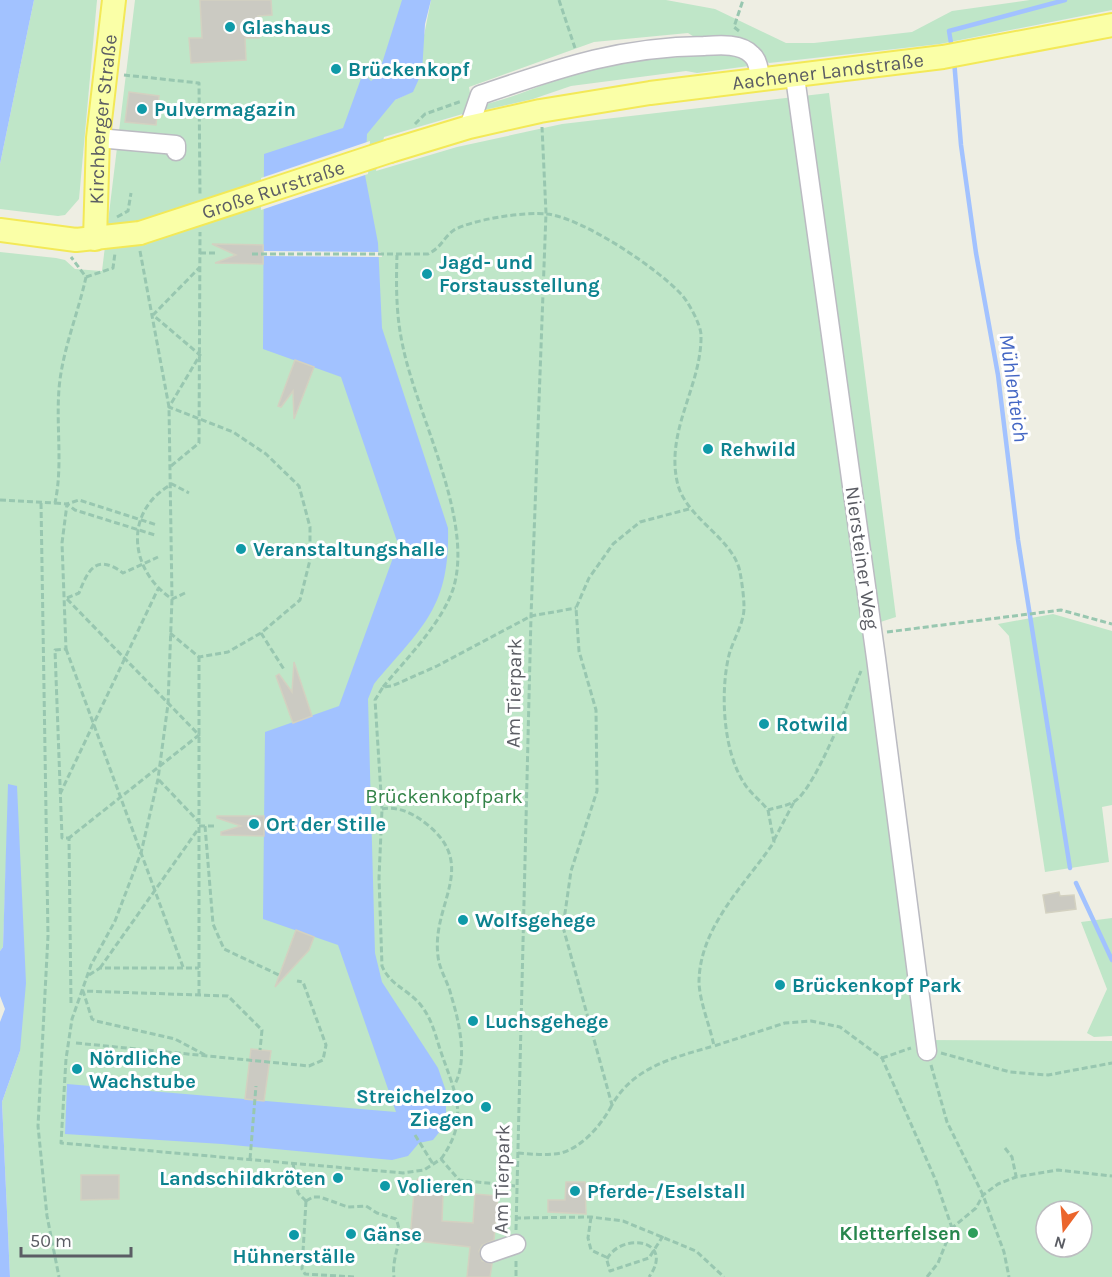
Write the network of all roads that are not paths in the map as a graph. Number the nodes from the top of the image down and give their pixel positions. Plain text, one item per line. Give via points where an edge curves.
1 (114, 0) edge
2 (1112, 25) edge
3 (795, 77) junction
4 (760, 81) junction
5 (540, 111) joint
6 (469, 127) junction
7 (98, 138) junction
8 (176, 151) dead end
9 (0, 230) edge
10 (113, 236) junction
11 (926, 1046) road end
12 (516, 1244) road end
13 (490, 1253) dead end

1 - 7 main road, Kirchberger Straße
2 - 3 main road, Aachener Landstraße via 953,55
3 - 4 main road, Aachener Landstraße
3 - 11 street, Niersteiner Weg
4 - 5 main road, Aachener Landstraße
4 - 6 street via 758,64 752,54 741,48 667,46 579,61 480,95
5 - 6 main road, Große Rurstraße
6 - 10 main road, Große Rurstraße, bridge
7 - 8 street via 176,146
7 - 10 main road, Kirchberger Straße
9 - 10 main road, Große Rurstraße
12 - 13 street

